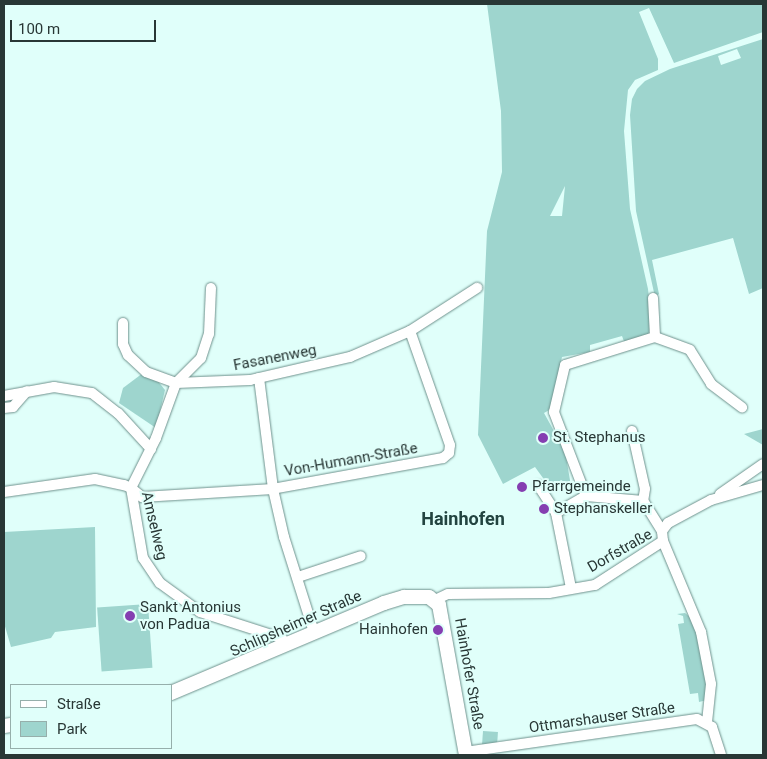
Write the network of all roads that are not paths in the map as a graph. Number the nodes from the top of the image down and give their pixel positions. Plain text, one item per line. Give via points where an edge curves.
1 (210, 288) dead end
2 (477, 288) dead end
3 (653, 298) dead end
4 (123, 323) dead end
5 (410, 331) junction
6 (655, 337) junction
7 (259, 378) junction
8 (176, 383) junction
9 (27, 391) junction
10 (4, 396) edge
11 (742, 407) dead end
12 (4, 408) edge
13 (632, 431) dead end
14 (151, 449) junction
15 (763, 464) edge
16 (538, 485) dead end
17 (763, 485) edge
18 (131, 488) junction
19 (273, 489) junction
20 (4, 492) edge
21 (586, 496) junction
22 (711, 500) junction
23 (643, 501) junction
24 (556, 513) junction
25 (663, 536) junction
26 (362, 556) dead end
27 (298, 577) junction
28 (571, 588) junction
29 (435, 600) junction
30 (314, 632) junction
31 (286, 644) junction
32 (172, 693) edge
33 (707, 722) junction
34 (466, 754) edge
35 (721, 755) edge

1 - 8 street via 209,334 200,358
2 - 5 street, Fasanenweg
3 - 6 street
4 - 8 street via 123,344 128,355 146,372
5 - 7 street, Fasanenweg via 350,357
5 - 19 street, Von-Humann-Straße via 450,445 449,453 433,462
6 - 11 street via 690,350 711,384
6 - 21 street via 565,365 554,412
7 - 8 street, Fasanenweg
7 - 19 street
8 - 14 street
9 - 10 street
9 - 12 street via 13,407
9 - 14 street via 54,387 92,393 118,413
13 - 23 street via 645,489
14 - 18 street
15 - 22 street
16 - 24 street
17 - 22 street
18 - 19 street, Von-Humann-Straße via 142,497
18 - 20 street, Amselweg via 95,479
18 - 31 street, Amselweg via 143,558 160,583 200,612 281,638
19 - 27 street via 284,538
21 - 23 street
21 - 24 street
22 - 25 street via 668,523
23 - 25 street
24 - 28 street
25 - 28 street, Dorfstraße via 595,585
25 - 33 street, Dorfstraße via 701,632 711,684
26 - 27 street
27 - 30 street
28 - 29 street, Dorfstraße via 517,595 448,594
29 - 30 street, Schlipsheimer Straße via 420,595 404,597
29 - 34 street, Hainhofer Straße via 445,629
30 - 31 street, Schlipsheimer Straße
31 - 32 street, Schlipsheimer Straße
33 - 34 street, Ottmarshauser Straße via 697,719
33 - 35 street via 712,727

